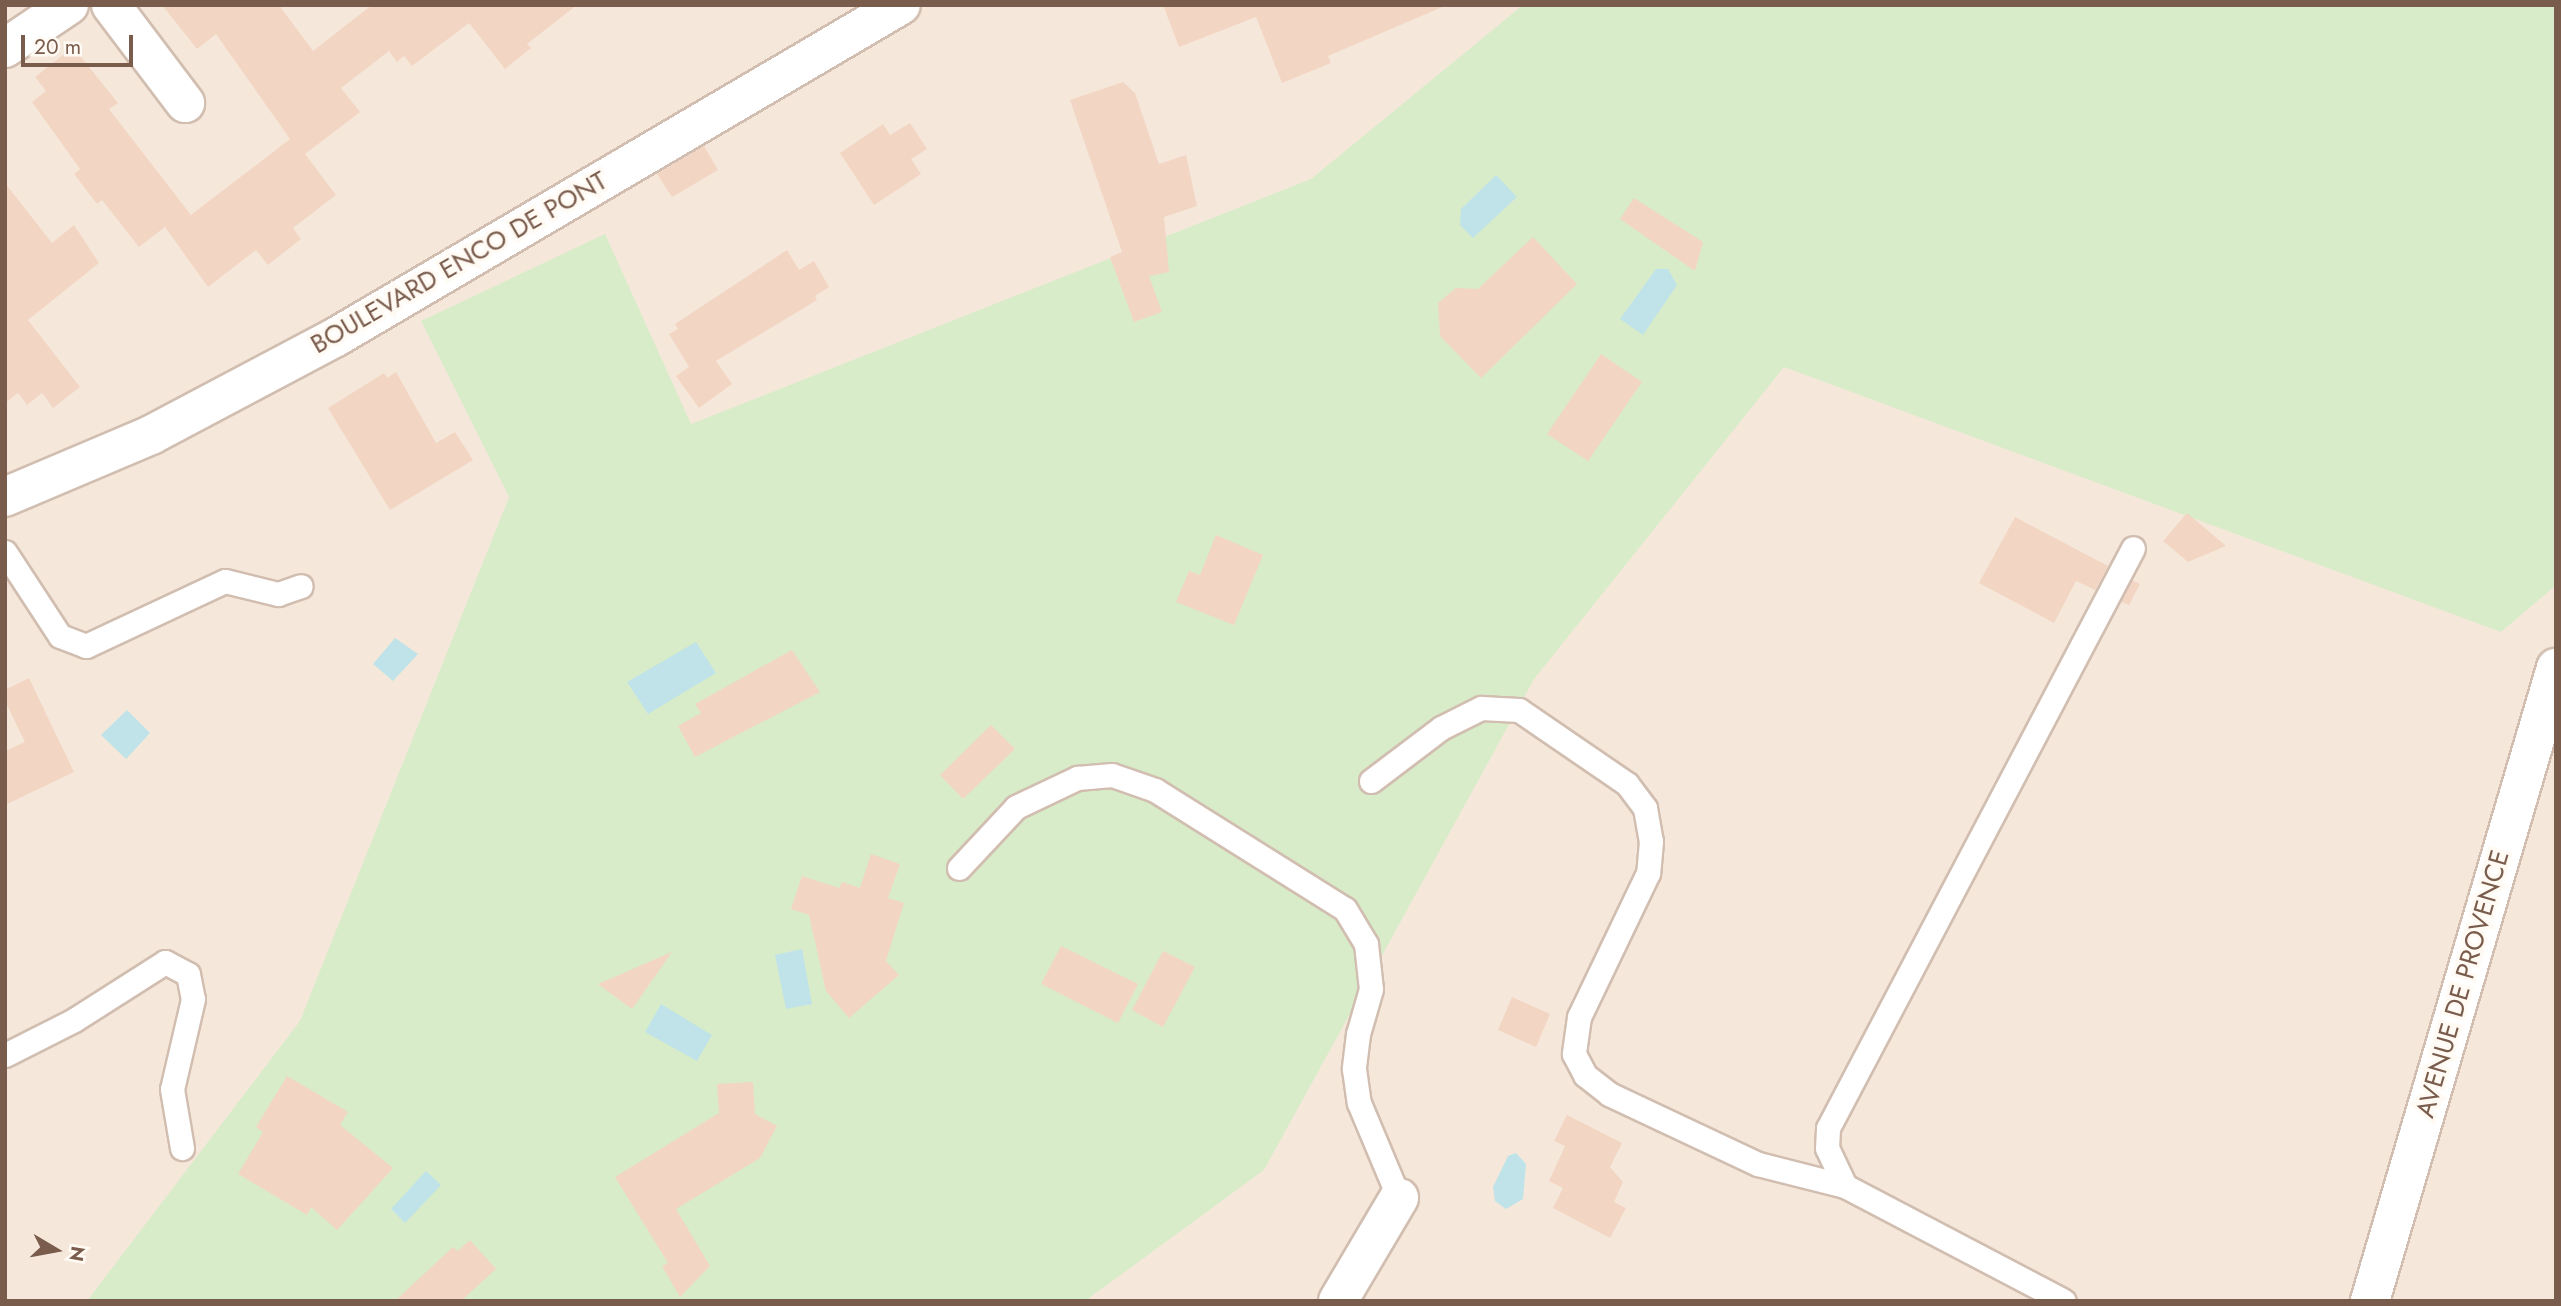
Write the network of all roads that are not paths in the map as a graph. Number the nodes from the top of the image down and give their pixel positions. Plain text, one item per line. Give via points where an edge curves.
1 (69, 5) edge
2 (111, 5) edge
3 (901, 5) edge
4 (5, 48) edge
5 (185, 103) dead end
6 (5, 497) edge
7 (2133, 548) dead end
8 (5, 552) edge
9 (301, 586) dead end
10 (2556, 668) edge
11 (1370, 781) dead end
12 (958, 868) dead end
13 (5, 1055) edge
14 (182, 1148) dead end
15 (1845, 1186) junction
16 (1399, 1198) joint
17 (1338, 1301) edge
18 (2064, 1301) edge
19 (2370, 1301) edge

1 - 4 street
2 - 5 street
3 - 6 street, BOULEVARD ENCO DE PONT via 336,337 150,435
7 - 15 lane via 1828,1128 1827,1148
8 - 9 lane via 60,636 86,646 225,581 278,594
10 - 19 street, AVENUE DE PROVENCE
11 - 15 lane via 1441,728 1481,708 1519,710 1627,784 1645,808 1651,841 1648,873 1579,1017 1574,1054 1585,1075 1609,1094 1758,1164
12 - 16 lane via 1016,807 1077,778 1112,775 1155,790 1345,909 1366,944 1371,989 1357,1034 1354,1069 1359,1103
13 - 14 lane via 74,1020 166,962 188,974 193,999 172,1088
15 - 18 lane
16 - 17 street

